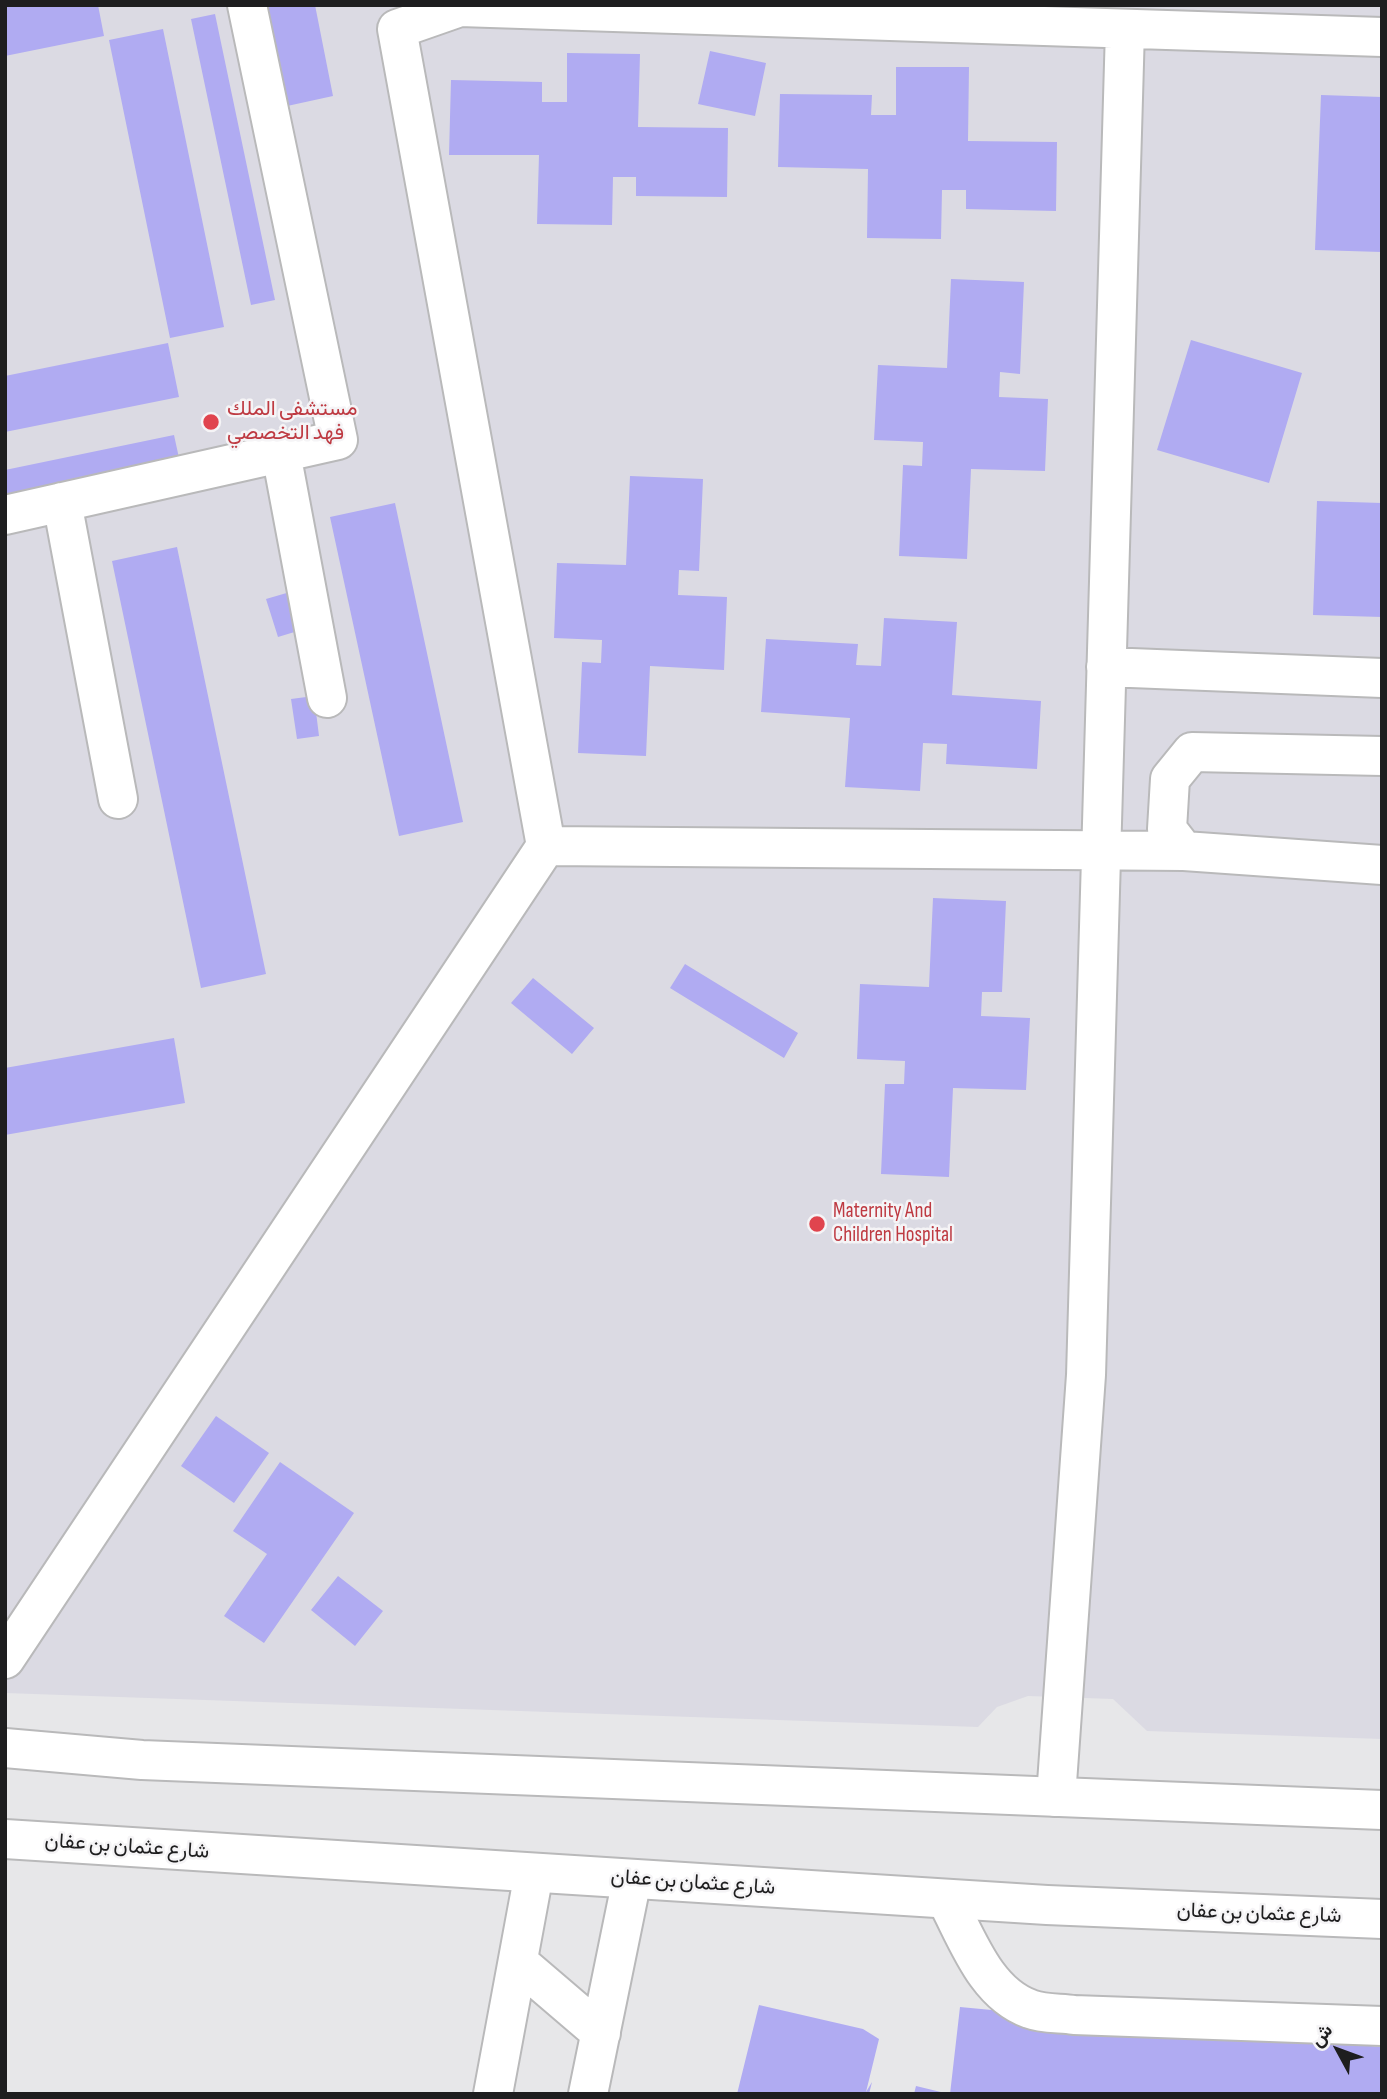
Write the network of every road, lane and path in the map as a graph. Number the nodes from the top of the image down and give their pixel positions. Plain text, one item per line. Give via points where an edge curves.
1 (247, 5) edge
2 (964, 14) edge
3 (1125, 29) junction
4 (1382, 37) edge
5 (281, 453) junction
6 (62, 502) junction
7 (5, 515) edge
8 (1106, 667) junction
9 (1382, 678) edge
10 (327, 698) dead end
11 (1382, 756) edge
12 (118, 799) dead end
13 (546, 846) junction
14 (1101, 849) junction
15 (1184, 851) junction
16 (1382, 865) edge
17 (5, 1660) edge
18 (5, 1748) edge
19 (1056, 1797) junction
20 (1382, 1810) edge
21 (5, 1839) edge
22 (534, 1873) junction
23 (632, 1879) junction
24 (946, 1899) junction
25 (1382, 1919) edge
26 (518, 1962) junction
27 (1382, 2026) edge
28 (601, 2033) junction
29 (493, 2094) edge
30 (588, 2094) edge

1 - 5 main road via 338,440
2 - 3 main road
2 - 13 main road via 460,7 397,29
3 - 4 main road
3 - 8 main road
5 - 6 main road
5 - 10 main road
6 - 7 main road
6 - 12 main road
8 - 9 main road
8 - 14 main road
11 - 15 main road via 1192,752 1170,779 1167,829
13 - 14 main road
13 - 17 main road
14 - 15 main road
14 - 19 main road via 1086,1375
15 - 16 main road
18 - 19 main road via 142,1760
19 - 20 main road
21 - 22 main road, شارع عثمان بن عفان
22 - 23 main road, شارع عثمان بن عفان
22 - 26 main road
23 - 24 main road, شارع عثمان بن عفان
23 - 28 main road
24 - 25 main road, شارع عثمان بن عفان
24 - 27 main road via 987,1975 1005,1996 1031,2010
26 - 28 main road
26 - 29 main road
28 - 30 main road

